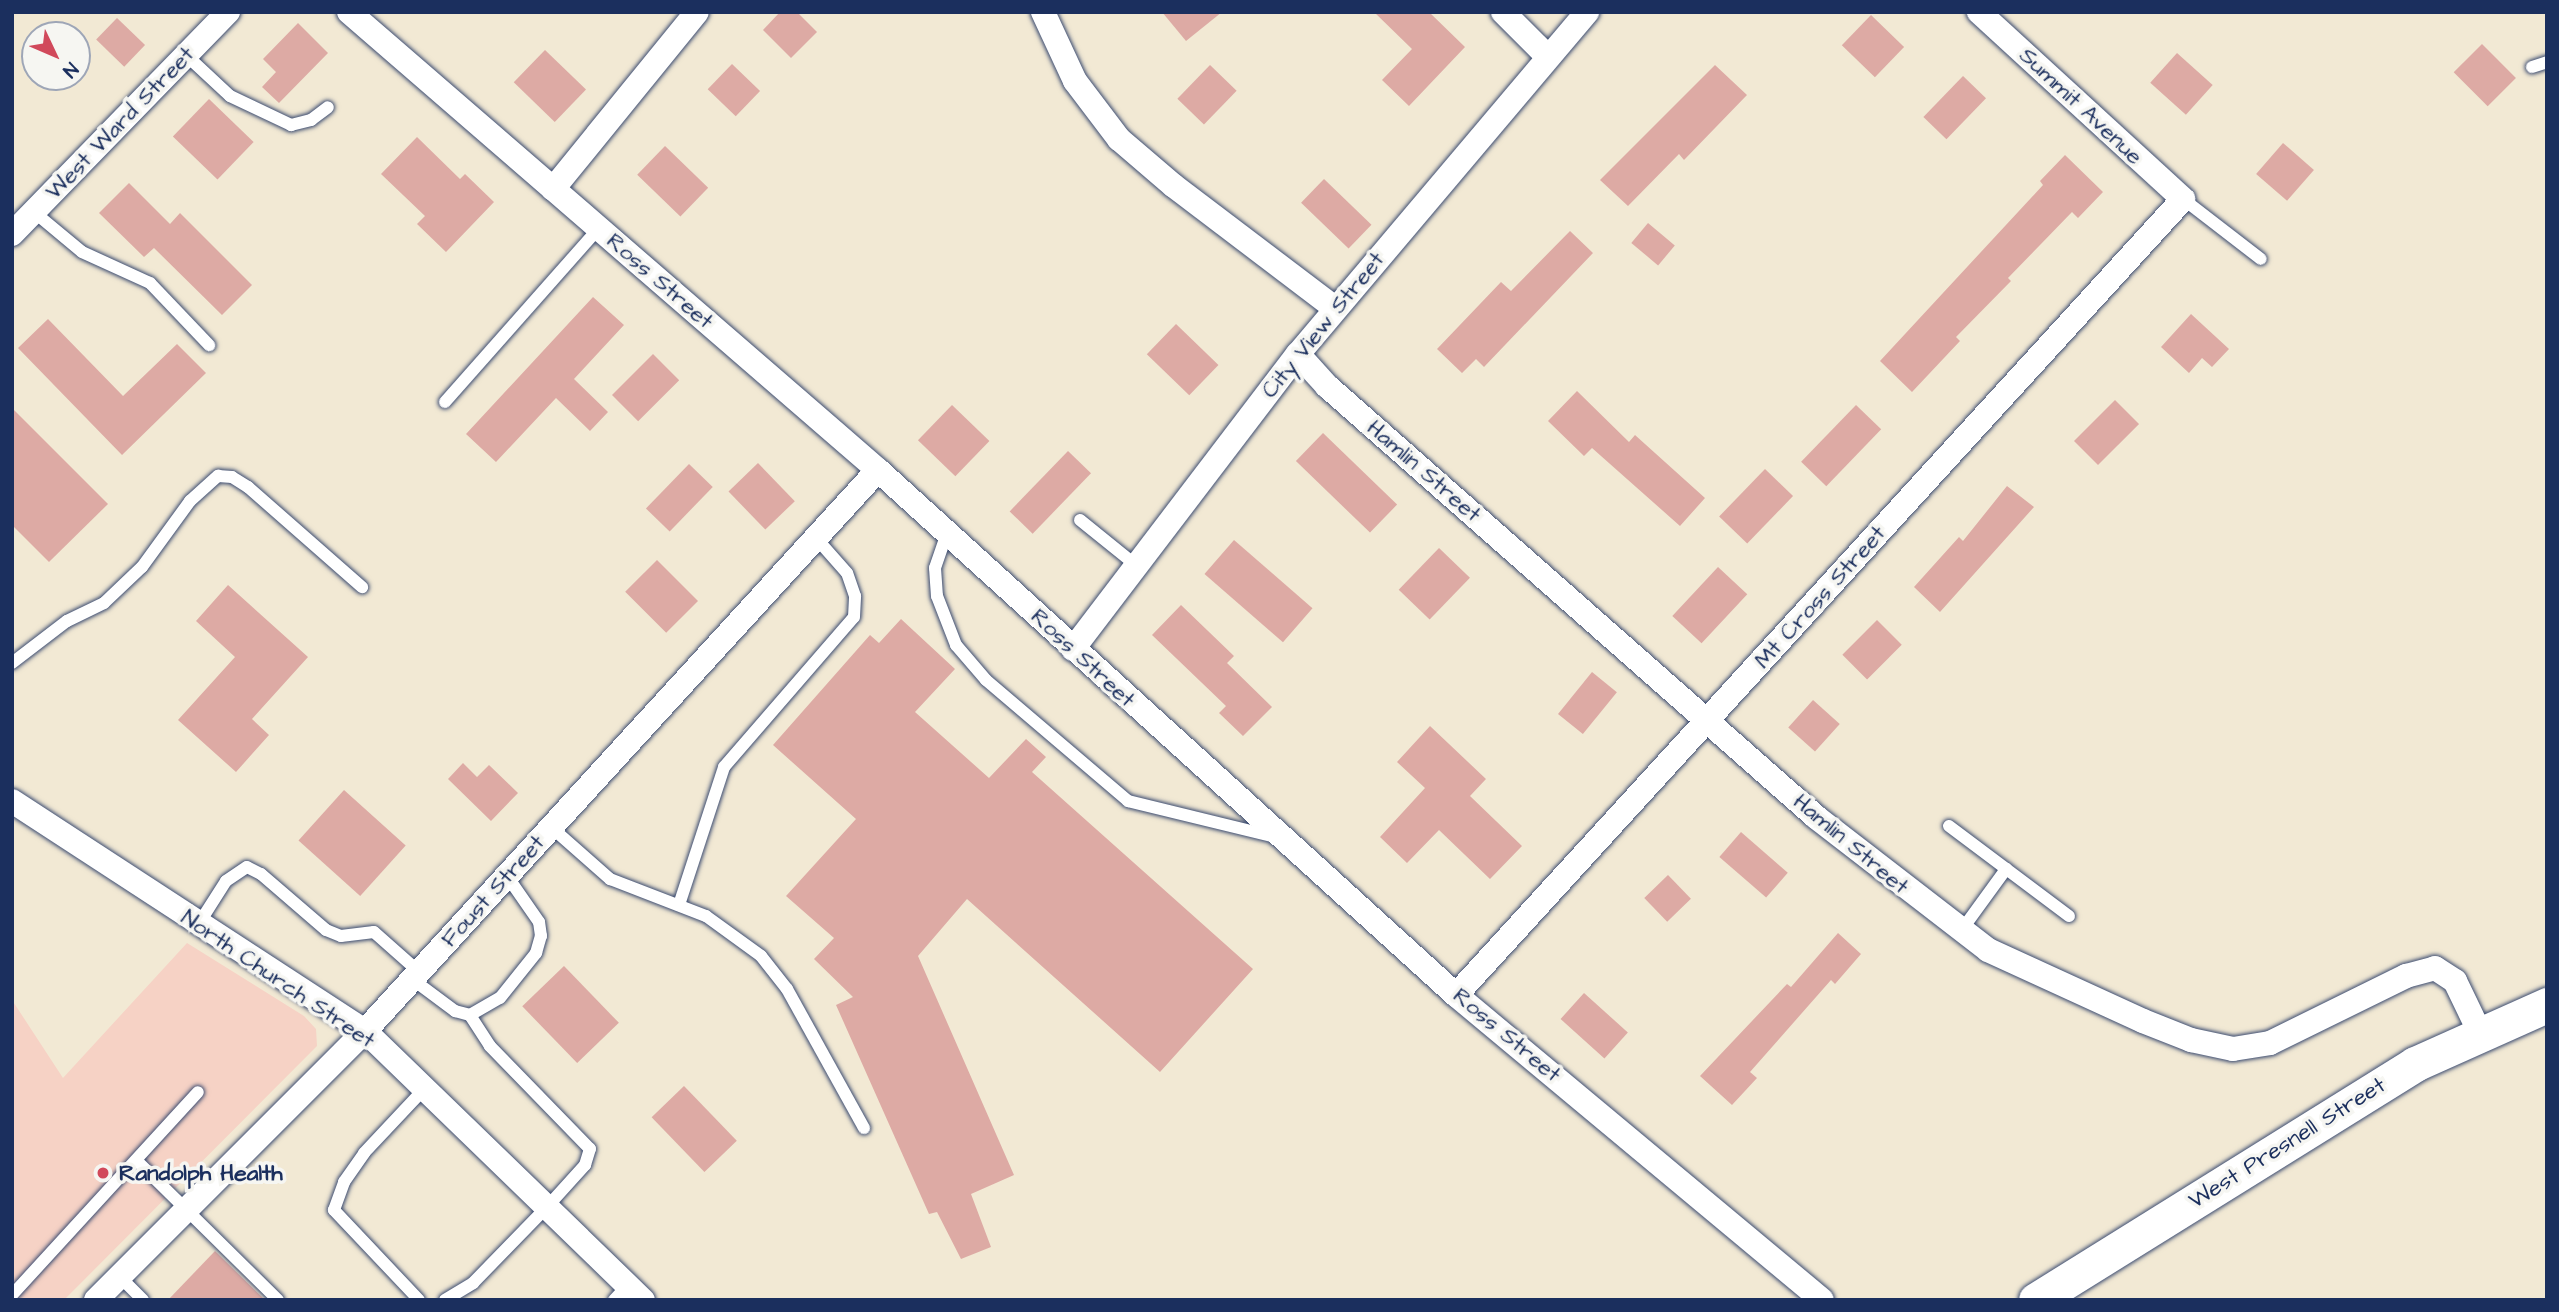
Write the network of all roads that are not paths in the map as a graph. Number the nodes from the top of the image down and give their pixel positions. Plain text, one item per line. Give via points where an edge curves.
1 (228, 12) edge
2 (349, 12) edge
3 (697, 12) edge
4 (1043, 12) edge
5 (1503, 12) edge
6 (1587, 12) edge
7 (1979, 12) edge
8 (186, 55) junction
9 (1547, 56) junction
10 (2547, 62) edge
11 (2532, 67) dead end
12 (328, 107) dead end
13 (554, 189) junction
14 (2183, 199) junction
15 (34, 212) junction
16 (599, 228) junction
17 (12, 234) edge
18 (2261, 259) dead end
19 (1335, 308) junction
20 (209, 345) dead end
21 (1298, 354) junction
22 (446, 402) dead end
23 (878, 470) junction
24 (1080, 520) dead end
25 (947, 533) junction
26 (816, 538) junction
27 (1137, 566) junction
28 (362, 587) dead end
29 (1073, 649) junction
30 (12, 663) edge
31 (1709, 719) junction
32 (12, 801) edge
33 (1950, 826) dead end
34 (551, 827) junction
35 (1280, 838) junction
36 (2006, 869) junction
37 (506, 876) junction
38 (679, 905) junction
39 (2069, 916) dead end
40 (198, 925) junction
41 (1961, 930) junction
42 (416, 976) junction
43 (1456, 995) junction
44 (2547, 1005) edge
45 (470, 1015) junction
46 (365, 1031) junction
47 (2480, 1033) junction
48 (424, 1088) junction
49 (198, 1092) dead end
50 (864, 1128) dead end
51 (137, 1161) junction
52 (547, 1207) junction
53 (184, 1209) junction
54 (119, 1276) junction
55 (12, 1294) edge
56 (629, 1295) edge
57 (96, 1300) edge
58 (143, 1300) edge
59 (278, 1300) edge
60 (419, 1300) edge
61 (445, 1300) edge
62 (1822, 1300) edge
63 (2036, 1300) edge

1 - 8 street, West Ward Street
2 - 13 street, Ross Street
3 - 13 street
4 - 19 street via 1075,81 1119,139
5 - 9 street
6 - 9 street, City View Street
7 - 14 street, Summit Avenue
8 - 12 lane via 230,96 291,125 311,120
8 - 15 street, West Ward Street
9 - 19 street, City View Street
10 - 11 lane
13 - 16 street, Ross Street
14 - 18 lane
14 - 31 street, Mt Cross Street
15 - 17 street, West Ward Street
15 - 20 lane via 82,252 150,283
16 - 22 lane
16 - 23 street, Ross Street
19 - 21 street, City View Street
21 - 27 street, City View Street
21 - 31 street, Hamlin Street via 1327,386
23 - 25 street, Ross Street
23 - 26 street, Foust Street
24 - 27 lane
25 - 29 street, Ross Street
25 - 35 lane via 935,568 936,596 956,645 986,680 1128,801
26 - 34 street, Foust Street
26 - 38 lane via 847,573 855,596 854,617 850,627 723,767
27 - 29 street, City View Street
28 - 30 lane via 248,487 218,476 190,501 142,567 104,603 68,621
29 - 35 street, Ross Street
31 - 41 street, Hamlin Street via 1815,817
31 - 43 street, Mt Cross Street
32 - 40 street, North Church Street
33 - 36 lane
34 - 37 street, Foust Street
34 - 38 lane via 610,879
35 - 43 street, Ross Street
36 - 39 lane
36 - 41 lane
37 - 42 street, Foust Street
37 - 45 lane via 539,922 541,936 526,969 500,998
38 - 50 lane via 706,916 761,956 787,989
40 - 42 lane via 226,881 247,867 326,930 341,936 374,932
40 - 46 street, North Church Street
41 - 47 street, Hamlin Street via 2031,973 2191,1040 2233,1049 2270,1044 2406,976 2435,968 2455,981
42 - 45 lane via 455,1011
42 - 46 street, Foust Street
43 - 62 street, Ross Street
44 - 47 main road, West Presnell Street
45 - 52 lane via 484,1039 590,1149 585,1164
46 - 48 street, North Church Street
46 - 53 street, Foust Street
47 - 63 main road, West Presnell Street via 2352,1101
48 - 52 street, North Church Street
48 - 60 lane via 364,1153 344,1182 334,1210
49 - 51 lane
51 - 53 lane
51 - 55 lane
52 - 56 street, North Church Street
52 - 61 lane via 473,1283
53 - 54 street, Foust Street
53 - 59 lane
54 - 57 street, Foust Street
54 - 58 lane

